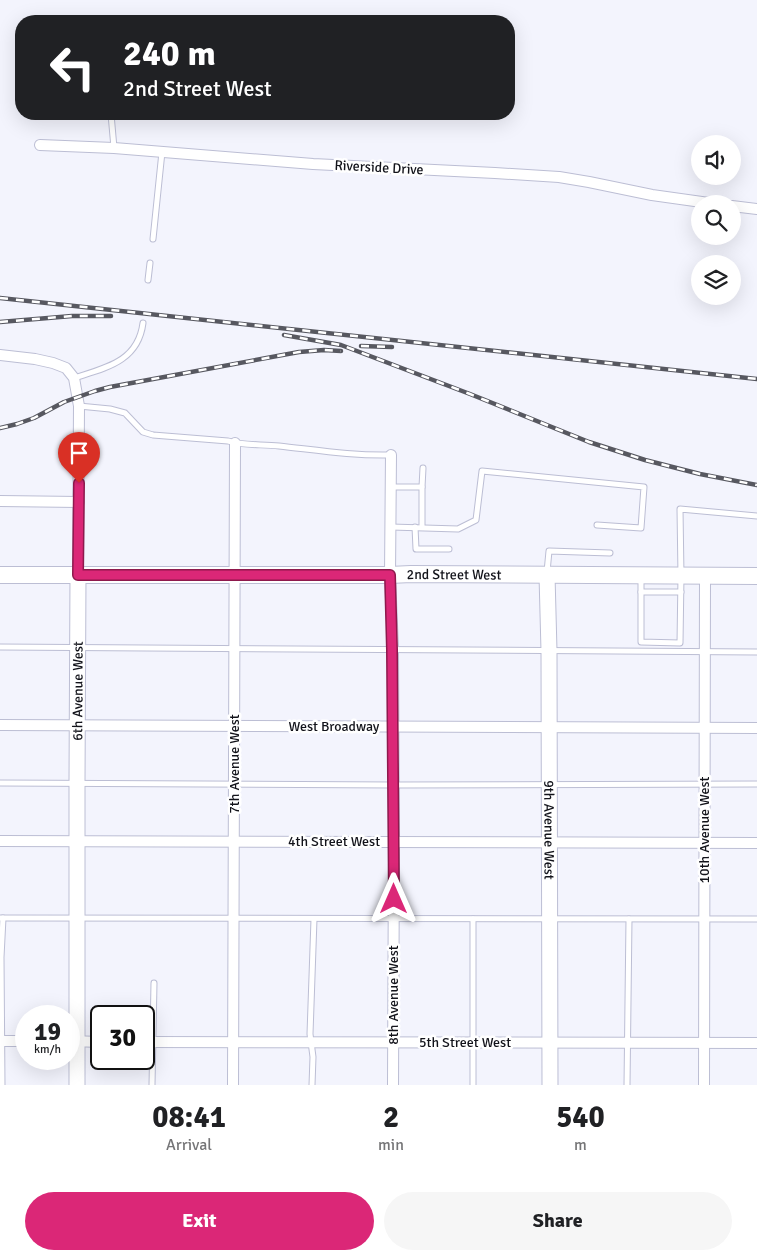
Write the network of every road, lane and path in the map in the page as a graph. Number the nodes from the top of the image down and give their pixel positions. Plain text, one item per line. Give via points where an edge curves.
1 (112, 120) edge
2 (40, 145) dead end
3 (114, 148) junction
4 (162, 152) junction
5 (691, 200) edge
6 (741, 207) edge
7 (757, 209) edge
8 (153, 239) dead end
9 (150, 262) dead end
10 (148, 280) dead end
11 (143, 323) dead end
12 (0, 355) edge
13 (74, 378) junction
14 (79, 406) junction
15 (235, 443) junction
16 (392, 455) joint
17 (422, 468) dead end
18 (391, 487) junction
19 (422, 487) junction
20 (0, 501) edge
21 (79, 502) junction
22 (757, 516) edge
23 (597, 525) dead end
24 (391, 526) junction
25 (416, 527) junction
26 (422, 528) junction
27 (449, 549) dead end
28 (610, 552) dead end
29 (547, 574) junction
30 (0, 575) edge
31 (78, 575) junction
32 (234, 575) junction
33 (390, 575) junction
34 (641, 575) junction
35 (681, 576) junction
36 (705, 576) junction
37 (757, 576) edge
38 (641, 592) junction
39 (681, 592) junction
40 (0, 647) edge
41 (78, 648) junction
42 (234, 648) junction
43 (392, 650) junction
44 (549, 650) junction
45 (705, 652) junction
46 (757, 652) edge
47 (0, 725) edge
48 (77, 725) junction
49 (234, 726) junction
50 (393, 727) junction
51 (549, 728) junction
52 (704, 728) junction
53 (757, 728) edge
54 (0, 783) edge
55 (77, 783) junction
56 (234, 784) junction
57 (549, 784) junction
58 (704, 784) junction
59 (757, 784) edge
60 (393, 785) junction
61 (0, 841) edge
62 (77, 841) junction
63 (234, 841) junction
64 (394, 842) junction
65 (549, 843) junction
66 (757, 843) edge
67 (704, 844) junction
68 (1, 918) edge
69 (77, 918) junction
70 (233, 918) junction
71 (314, 919) junction
72 (393, 919) junction
73 (473, 919) junction
74 (550, 919) junction
75 (629, 919) junction
76 (704, 919) junction
77 (757, 919) edge
78 (154, 983) dead end
79 (74, 1005) edge
80 (152, 1005) edge
81 (1, 1041) edge
82 (15, 1041) edge
83 (155, 1042) edge
84 (233, 1042) junction
85 (311, 1042) junction
86 (393, 1042) junction
87 (473, 1042) junction
88 (550, 1042) junction
89 (628, 1043) junction
90 (704, 1043) junction
91 (757, 1043) edge
92 (76, 1070) edge
93 (151, 1070) edge
94 (2, 1085) edge
95 (78, 1085) edge
96 (152, 1085) edge
97 (233, 1085) edge
98 (312, 1085) edge
99 (393, 1085) edge
100 (473, 1085) edge
101 (550, 1085) edge
102 (627, 1085) edge
103 (704, 1085) edge

1 - 3 lane
2 - 3 street, Riverside Drive
3 - 4 street, Riverside Drive
4 - 5 street, Riverside Drive via 559,177
4 - 8 lane
6 - 7 street
9 - 10 lane
11 - 13 lane via 137,342 122,360
12 - 13 street via 53,363 66,368
13 - 14 street, 6th Avenue West
14 - 15 lane via 126,413 143,432 153,435
14 - 21 street, 6th Avenue West
15 - 16 lane via 368,456
15 - 32 street, 7th Avenue West
16 - 18 street, 8th Avenue West
17 - 19 lane
18 - 19 lane
18 - 24 street, 8th Avenue West
19 - 26 lane
20 - 21 street
21 - 31 street, 6th Avenue West
22 - 35 lane via 680,509
23 - 26 lane via 641,528 644,487 482,471 476,520 458,528
24 - 25 lane
24 - 33 street, 8th Avenue West
25 - 26 lane
25 - 27 lane via 416,549
28 - 29 lane via 549,552
29 - 33 main road, 2nd Street West
29 - 34 main road, 2nd Street West
29 - 44 street, 9th Avenue West
30 - 31 main road, 2nd Street West
31 - 32 main road, 2nd Street West
31 - 41 street, 6th Avenue West
32 - 33 main road, 2nd Street West
32 - 42 street, 7th Avenue West
33 - 43 street, 8th Avenue West
34 - 35 main road, 2nd Street West
34 - 38 lane
35 - 36 main road, 2nd Street West
35 - 39 lane
36 - 37 main road, 2nd Street West
36 - 45 street, 10th Avenue West
38 - 39 lane
38 - 39 lane via 641,642 670,643 680,643
40 - 41 lane
41 - 42 lane
41 - 48 street, 6th Avenue West
42 - 43 lane
42 - 49 street, 7th Avenue West
43 - 44 lane
43 - 50 street, 8th Avenue West
44 - 45 lane
44 - 51 street, 9th Avenue West
45 - 46 lane
45 - 52 street, 10th Avenue West
47 - 48 street, West Broadway
48 - 49 street, West Broadway
48 - 55 street, 6th Avenue West
49 - 50 street, West Broadway
49 - 56 street, 7th Avenue West
50 - 51 street, West Broadway
50 - 60 street, 8th Avenue West
51 - 52 street, West Broadway
51 - 57 street, 9th Avenue West
52 - 53 street, West Broadway
52 - 58 street, 10th Avenue West
54 - 55 lane
55 - 56 lane
55 - 62 street, 6th Avenue West
56 - 60 lane
56 - 63 street, 7th Avenue West
57 - 58 lane
57 - 60 lane
57 - 65 street, 9th Avenue West
58 - 59 lane
58 - 67 street, 10th Avenue West
60 - 64 street, 8th Avenue West
61 - 62 street, 4th Street West
62 - 63 street, 4th Street West
62 - 69 street, 6th Avenue West
63 - 64 street, 4th Street West
63 - 70 street, 7th Avenue West
64 - 65 street, 4th Street West
64 - 72 street, 8th Avenue West
65 - 67 street, 4th Street West
65 - 74 street, 9th Avenue West
66 - 67 street, 4th Street West
67 - 76 street, 10th Avenue West
68 - 69 lane
68 - 81 lane
69 - 70 lane
69 - 79 street, 6th Avenue West
70 - 71 lane
70 - 84 street, 7th Avenue West
71 - 72 lane
71 - 85 lane
72 - 73 lane
72 - 86 street, 8th Avenue West
73 - 74 lane
73 - 87 lane
74 - 75 lane
74 - 88 street, 9th Avenue West
75 - 76 lane
75 - 89 lane
76 - 77 lane
76 - 90 street, 10th Avenue West
78 - 80 lane
81 - 82 street
81 - 94 lane
83 - 84 street, 5th Street West
84 - 85 street, 5th Street West
84 - 97 street, 7th Avenue West
85 - 86 street, 5th Street West
85 - 98 lane
86 - 87 street, 5th Street West
86 - 99 street, 8th Avenue West
87 - 88 street, 5th Street West
87 - 100 lane
88 - 89 street, 5th Street West
88 - 101 street, 9th Avenue West
89 - 90 street, 5th Street West
89 - 102 lane
90 - 91 street, 5th Street West
90 - 103 street, 10th Avenue West
92 - 95 street, 6th Avenue West
93 - 96 lane

